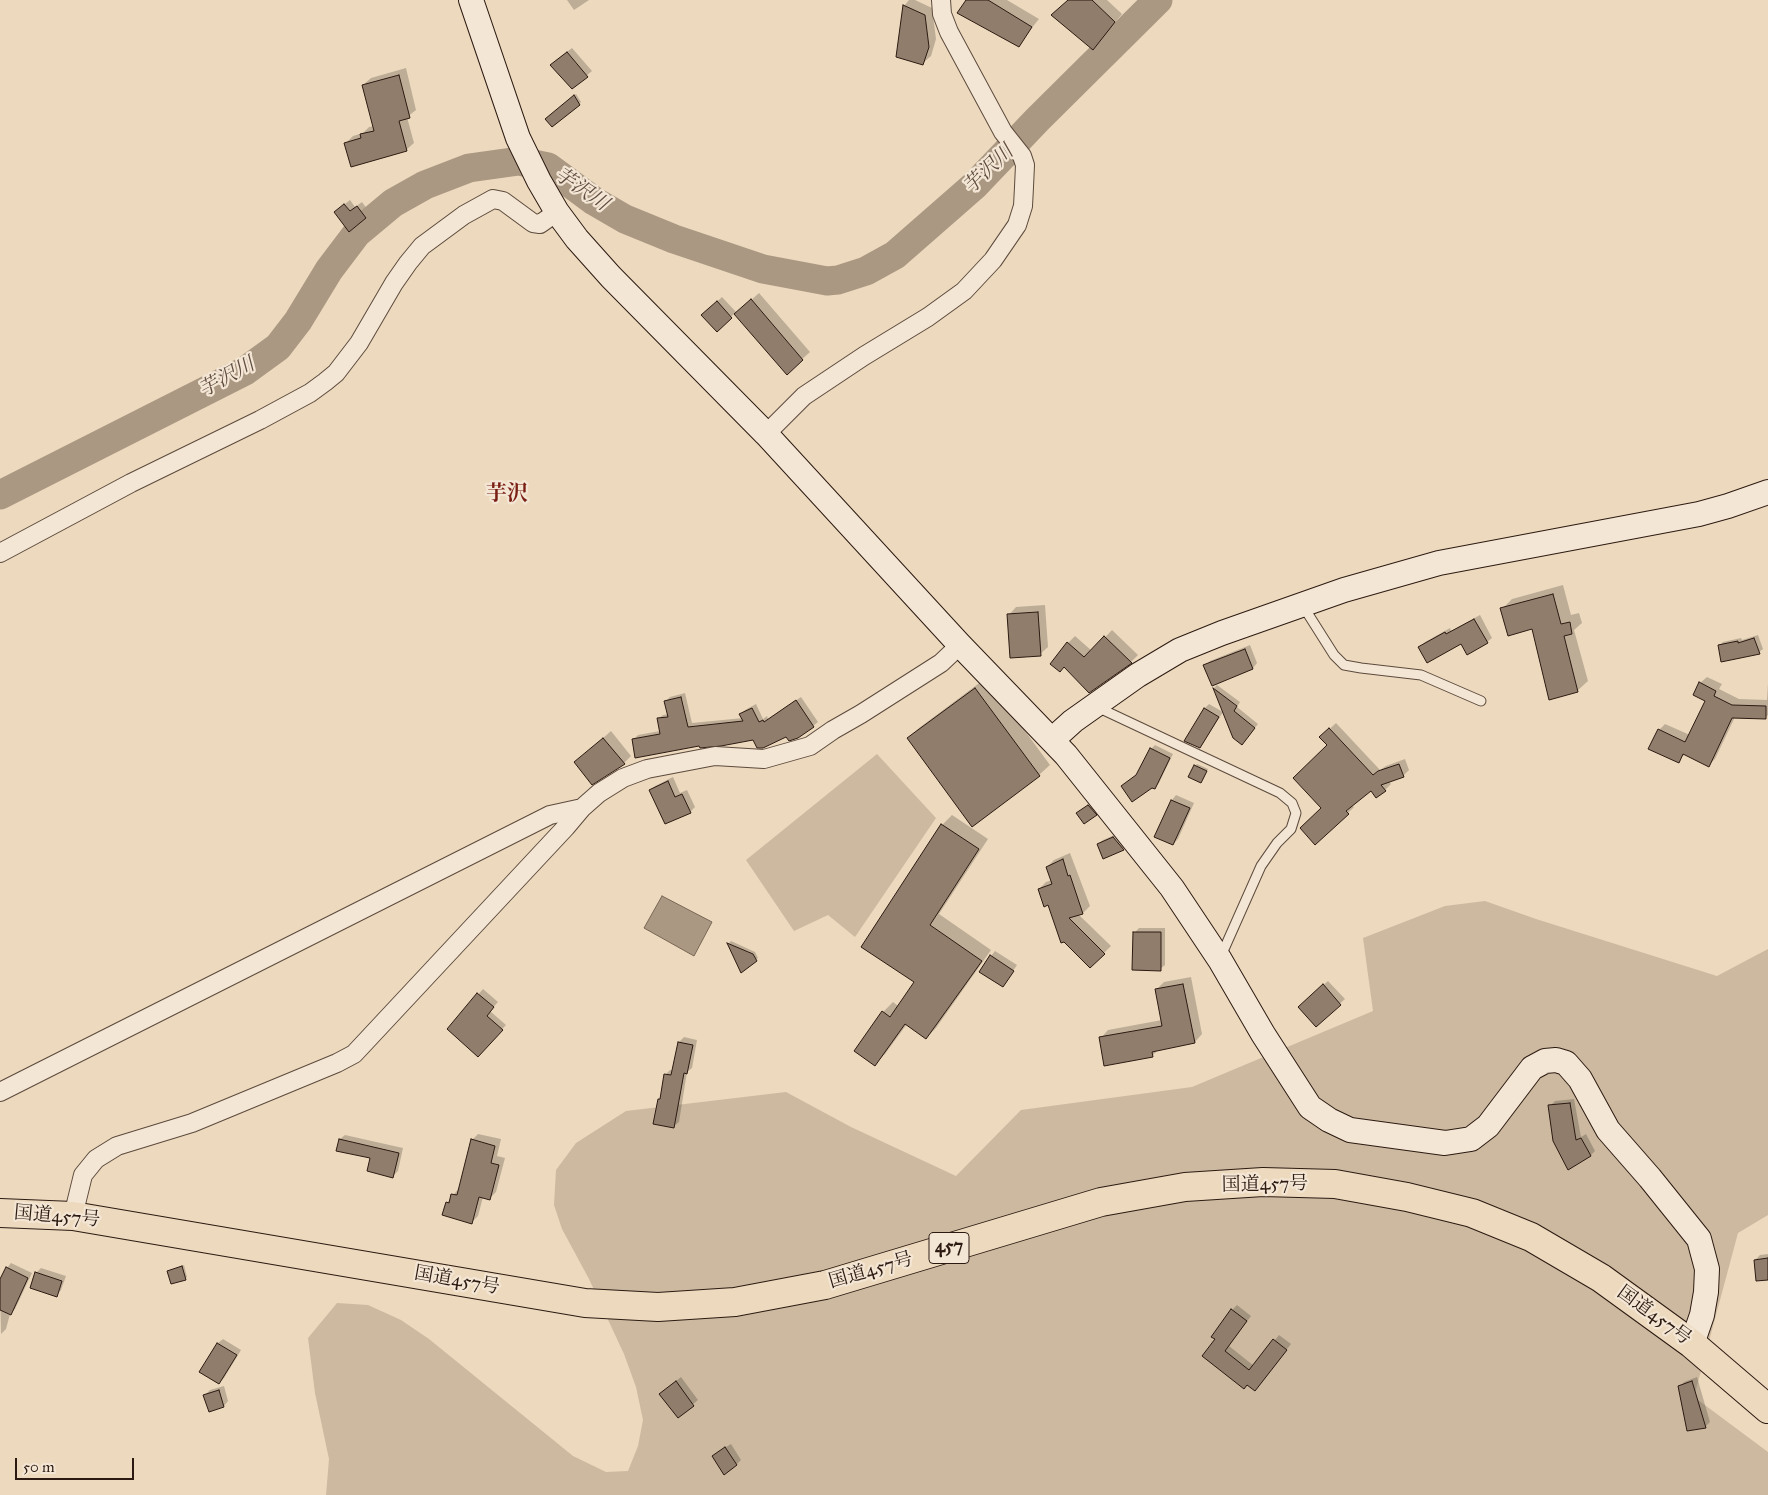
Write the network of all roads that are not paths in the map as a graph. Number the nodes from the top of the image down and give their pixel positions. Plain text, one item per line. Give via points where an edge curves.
1 (471, 0) edge
2 (941, 0) edge
3 (557, 212) junction
4 (766, 434) junction
5 (1768, 492) edge
6 (0, 553) edge
7 (1302, 605) junction
8 (960, 645) junction
9 (1481, 701) dead end
10 (1095, 706) junction
11 (1052, 740) junction
12 (582, 808) junction
13 (1220, 960) junction
14 (0, 1092) edge
15 (0, 1213) edge
16 (73, 1216) junction
17 (1692, 1344) junction
18 (1768, 1409) edge

1 - 3 street via 521,144
2 - 4 street via 949,32 1003,132 1022,156 1024,187 1017,225 993,260 970,285 947,304 804,396
3 - 4 street via 611,277
3 - 6 street via 540,224 533,223 503,201 493,200 464,214 422,246 394,283 359,343 336,373 310,393
4 - 8 street
5 - 7 street via 1699,514 1439,563
7 - 9 lane via 1334,655 1344,664 1421,675
7 - 10 street via 1180,650
8 - 11 street
8 - 12 street via 941,663 810,746 764,759 715,756 647,769 623,778
10 - 11 street
10 - 13 lane via 1280,793 1292,803 1296,813 1290,829 1261,866
11 - 13 street via 1172,888
12 - 14 street via 550,816
12 - 16 street via 354,1054 192,1122 117,1146 96,1159 84,1175
13 - 17 street via 1310,1107 1350,1130 1445,1143 1471,1139 1488,1126 1532,1068 1545,1061 1566,1063 1580,1079 1608,1130 1699,1239 1707,1270 1706,1292
15 - 16 highway, 国道457号 / 457
16 - 17 highway, 国道457号 / 457 via 585,1303 658,1307 735,1302 825,1285 1101,1202 1185,1187 1263,1182 1335,1184 1472,1213 1531,1237 1601,1278
17 - 18 highway, 国道457号 / 457

